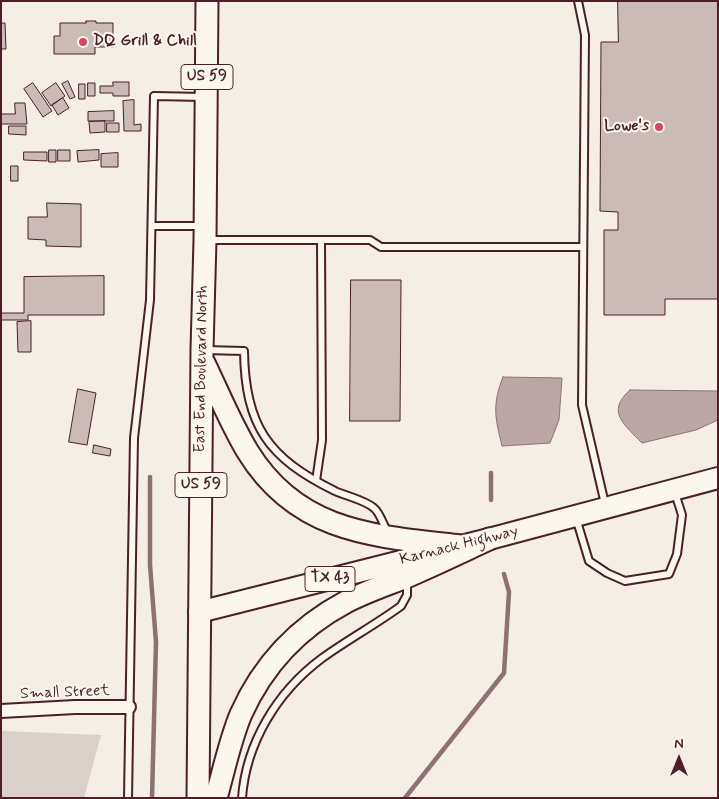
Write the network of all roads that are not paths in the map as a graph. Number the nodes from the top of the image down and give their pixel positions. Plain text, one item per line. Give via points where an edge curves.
1 (208, 1) edge
2 (578, 1) edge
3 (207, 97) junction
4 (152, 226) junction
5 (205, 233) junction
6 (321, 240) junction
7 (583, 247) junction
8 (202, 354) junction
9 (718, 478) edge
10 (316, 481) junction
11 (674, 490) junction
12 (606, 508) junction
13 (576, 516) junction
14 (489, 539) junction
15 (460, 546) joint
16 (398, 555) junction
17 (200, 612) junction
18 (129, 707) junction
19 (1, 712) edge
20 (128, 798) edge
21 (198, 798) edge
22 (216, 798) edge
23 (242, 798) edge

1 - 3 highway, East End Boulevard North / US 59
2 - 7 lane via 585,35
3 - 4 lane via 154,96
3 - 5 highway, East End Boulevard North / US 59
4 - 5 lane
4 - 18 lane via 150,300 134,438
5 - 6 lane
5 - 8 highway, East End Boulevard North / US 59
6 - 7 lane via 370,240 381,247
6 - 10 lane via 322,440
7 - 12 lane via 582,405
8 - 10 lane via 244,351 246,392 263,436 290,464
8 - 16 highway via 248,452 281,492 305,510
8 - 17 highway, East End Boulevard North / US 59
9 - 11 main road, Karnack Highway
10 - 16 lane via 375,508
11 - 12 main road, Karnack Highway
11 - 13 lane via 682,515 677,554 669,574 625,581 607,573 589,561
12 - 13 main road, Karnack Highway
13 - 14 main road, Karnack Highway
14 - 15 main road, Karnack Highway
14 - 16 highway
15 - 16 highway
16 - 17 main road, Karnack Highway / TX 43
16 - 22 highway via 366,593 330,611 283,649 260,680 241,715
16 - 23 lane via 408,586 401,606 320,660 284,694 258,736 250,756
17 - 21 highway, East End Boulevard North / US 59
18 - 19 street, Small Street
18 - 20 lane

